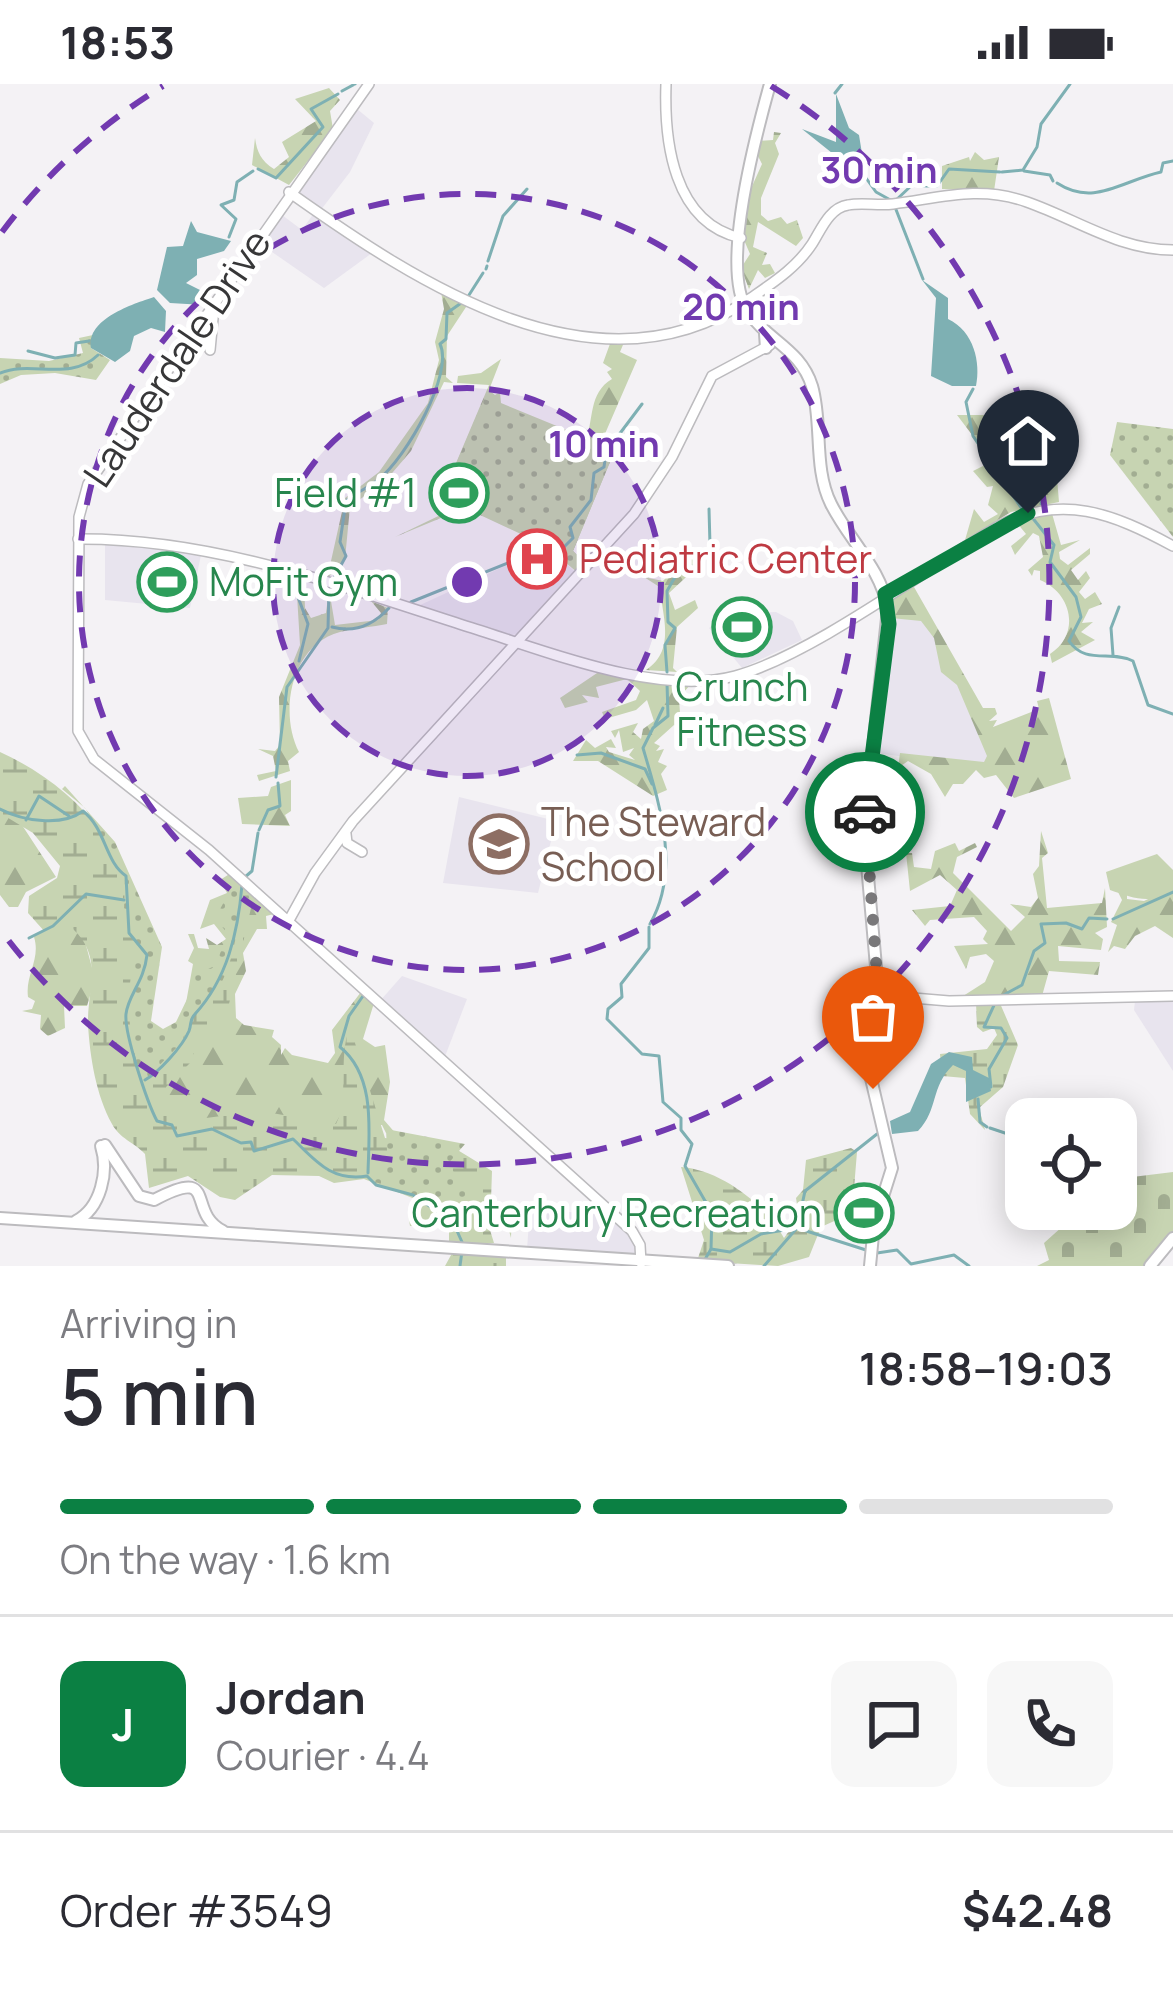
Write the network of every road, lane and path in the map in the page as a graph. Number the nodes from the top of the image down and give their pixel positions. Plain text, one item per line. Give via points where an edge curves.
1 (371, 84) edge
2 (666, 84) edge
3 (768, 84) edge
4 (342, 94) dead end
5 (350, 110) junction
6 (290, 192) junction
7 (739, 236) junction
8 (1173, 250) edge
9 (223, 292) junction
10 (740, 298) junction
11 (205, 312) junction
12 (186, 319) dead end
13 (772, 339) junction
14 (210, 350) dead end
15 (80, 537) junction
16 (1173, 544) edge
17 (884, 594) junction
18 (522, 642) junction
19 (346, 834) junction
20 (362, 852) dead end
21 (289, 919) junction
22 (877, 994) junction
23 (1173, 998) edge
24 (0, 1220) edge
25 (67, 1222) junction
26 (256, 1234) junction
27 (1173, 1238) edge
28 (462, 1250) junction
29 (641, 1261) edge
30 (685, 1266) edge
31 (728, 1266) edge
32 (870, 1266) edge
33 (1150, 1266) edge

1 - 5 main road, Lauderdale Drive
1 - 6 main road, Lauderdale Drive
2 - 7 main road via 668,150 681,186 707,220
3 - 7 main road
4 - 5 main road
5 - 6 main road, Lauderdale Drive
6 - 9 main road, Lauderdale Drive
6 - 10 main road via 360,244 506,321 559,334 659,336
6 - 11 main road, Lauderdale Drive
7 - 10 main road
8 - 10 main road via 1082,228 1019,199 946,192 840,207 794,266
9 - 14 main road via 210,318
9 - 15 main road, Lauderdale Drive via 94,478
10 - 13 main road
11 - 12 main road
11 - 15 main road, Lauderdale Drive via 95,471
13 - 17 main road via 795,358 809,387 826,501
13 - 18 main road via 712,376 640,507
15 - 18 main road via 206,548
15 - 21 main road, Lauderdale Drive via 81,740
16 - 17 main road via 1102,509 1042,507 1000,521
17 - 18 main road via 777,656 719,676 621,668
17 - 22 main road via 889,624 864,824
18 - 19 main road
18 - 21 main road via 328,844
19 - 20 main road
19 - 21 main road
21 - 29 main road, Lauderdale Drive via 633,1233
22 - 23 main road
22 - 32 main road via 869,1073 892,1163
24 - 25 main road
24 - 28 main road
25 - 26 main road
25 - 26 main road via 92,1208 103,1145 140,1198 189,1187 216,1228
26 - 28 main road
27 - 33 main road
28 - 29 main road
29 - 30 main road
29 - 31 main road

